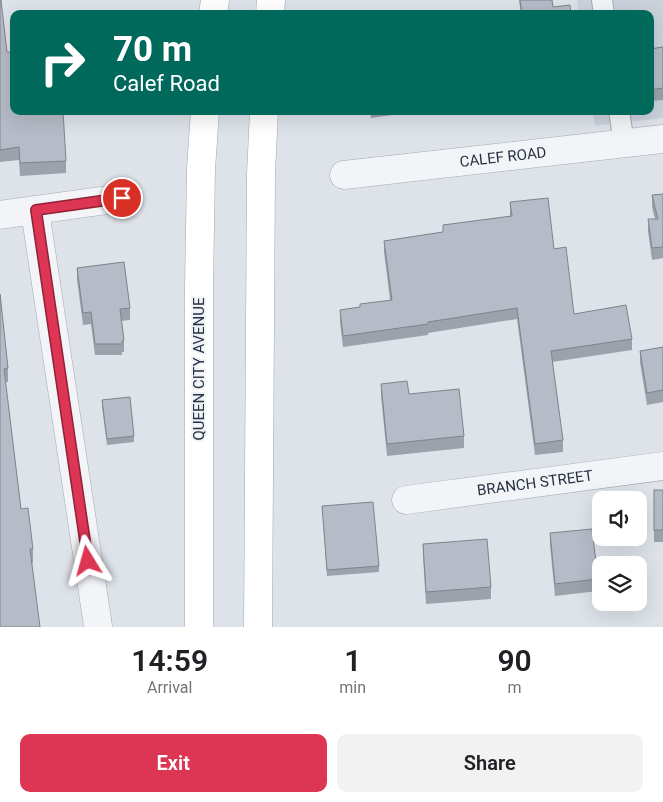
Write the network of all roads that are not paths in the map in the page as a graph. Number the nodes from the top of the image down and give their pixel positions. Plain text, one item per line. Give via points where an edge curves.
1 (205, 115) edge
2 (264, 115) edge
3 (620, 115) edge
4 (663, 139) edge
5 (624, 143) junction
6 (344, 175) dead end
7 (122, 198) dead end
8 (36, 210) junction
9 (0, 215) edge
10 (663, 466) edge
11 (406, 500) dead end
12 (98, 626) edge
13 (199, 627) edge
14 (258, 627) edge

1 - 13 main road, QUEEN CITY AVENUE via 199,287
2 - 14 main road
3 - 5 lane
4 - 5 street, CALEF ROAD
5 - 6 street, CALEF ROAD
7 - 8 street
8 - 9 street
8 - 12 street
10 - 11 street, BRANCH STREET

